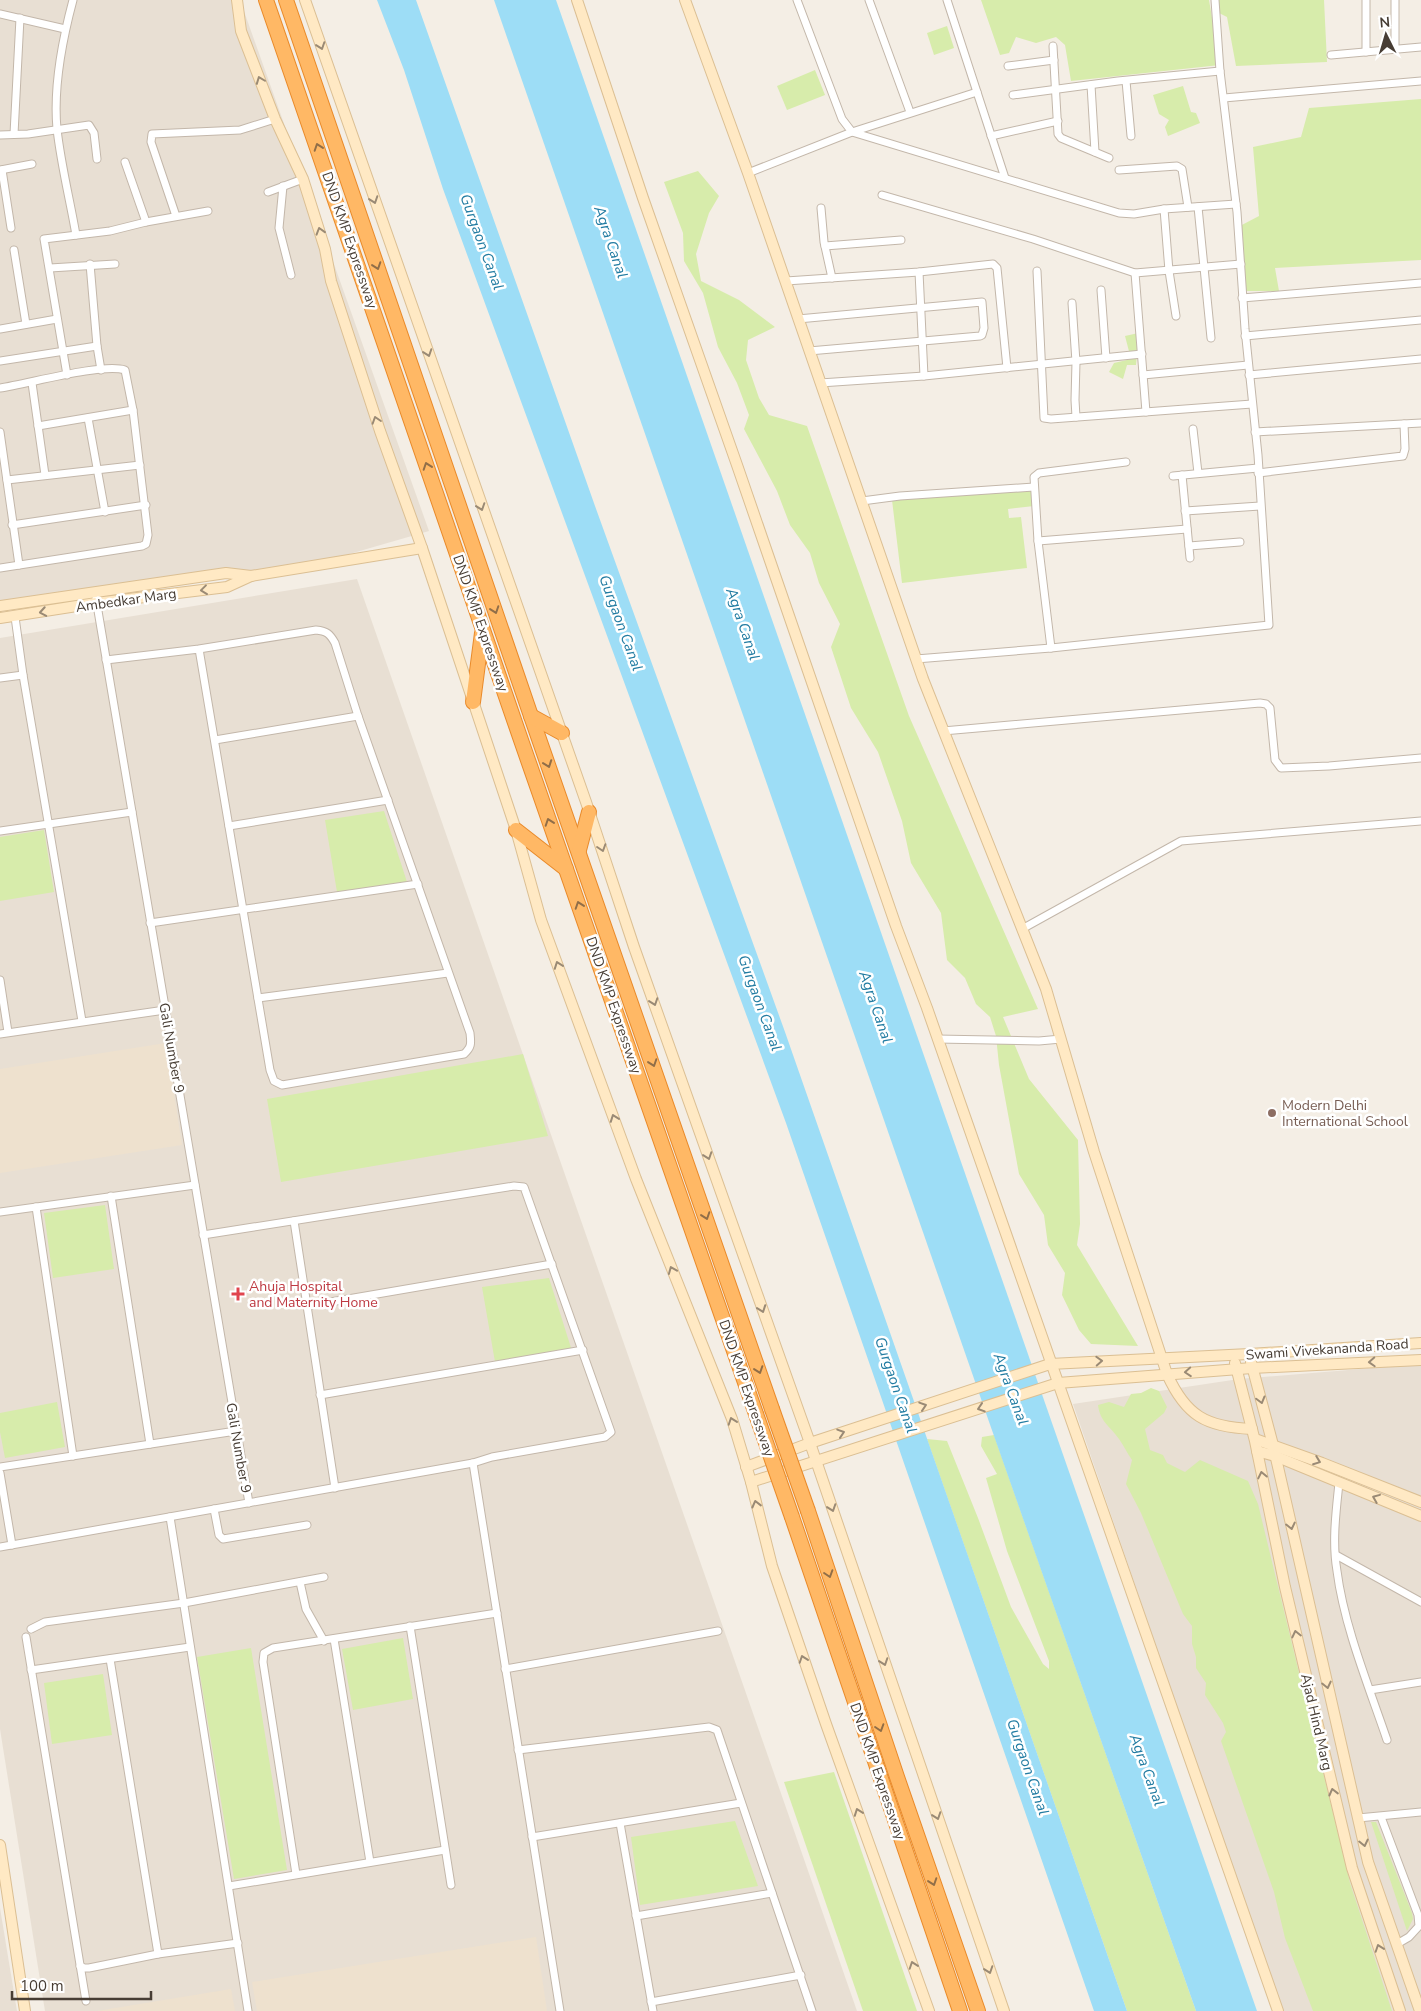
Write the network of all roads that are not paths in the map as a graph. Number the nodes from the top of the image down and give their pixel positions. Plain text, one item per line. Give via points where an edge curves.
1 (73, 0) edge
2 (237, 0) edge
3 (305, 0) edge
4 (577, 0) edge
5 (685, 0) edge
6 (797, 0) edge
7 (869, 0) edge
8 (947, 0) edge
9 (1215, 0) edge
10 (1366, 0) edge
11 (1395, 0) edge
12 (287, 2) edge
13 (268, 5) edge
14 (0, 14) edge
15 (20, 18) junction
16 (65, 29) junction
17 (1053, 46) dead end
18 (1421, 47) edge
19 (1395, 49) junction
20 (1366, 52) junction
21 (1331, 55) dead end
22 (1054, 60) junction
23 (1008, 66) dead end
24 (1220, 71) junction
25 (1126, 80) junction
26 (1421, 81) edge
27 (1091, 84) junction
28 (1056, 90) junction
29 (977, 92) junction
30 (1013, 95) dead end
31 (1224, 98) junction
32 (910, 112) junction
33 (275, 119) junction
34 (1058, 121) junction
35 (57, 128) junction
36 (852, 132) junction
37 (14, 134) junction
38 (0, 135) edge
39 (991, 136) junction
40 (1131, 136) dead end
41 (1095, 152) junction
42 (1109, 158) dead end
43 (97, 159) dead end
44 (124, 162) dead end
45 (32, 164) dead end
46 (1, 170) edge
47 (1119, 170) dead end
48 (748, 172) junction
49 (1004, 178) junction
50 (303, 179) junction
51 (283, 186) junction
52 (268, 192) dead end
53 (882, 195) dead end
54 (1236, 204) junction
55 (1188, 207) junction
56 (1198, 207) junction
57 (821, 208) dead end
58 (1164, 209) junction
59 (208, 211) dead end
60 (176, 216) junction
61 (146, 222) junction
62 (11, 228) dead end
63 (76, 235) junction
64 (901, 240) dead end
65 (825, 246) junction
66 (14, 250) dead end
67 (90, 264) junction
68 (115, 264) dead end
69 (1240, 264) junction
70 (50, 268) junction
71 (1204, 268) junction
72 (1037, 271) dead end
73 (1169, 271) junction
74 (919, 272) junction
75 (1135, 273) junction
76 (291, 275) dead end
77 (832, 278) junction
78 (786, 281) junction
79 (1421, 283) edge
80 (1101, 290) dead end
81 (1242, 298) junction
82 (1072, 303) dead end
83 (920, 308) junction
84 (1176, 316) dead end
85 (57, 319) junction
86 (798, 319) junction
87 (1421, 320) edge
88 (26, 324) junction
89 (0, 329) edge
90 (1245, 336) junction
91 (1211, 338) dead end
92 (923, 340) junction
93 (97, 346) junction
94 (809, 351) junction
95 (62, 352) junction
96 (1142, 354) junction
97 (1106, 358) junction
98 (1421, 359) edge
99 (0, 361) edge
100 (1076, 362) junction
101 (1248, 364) junction
102 (1043, 365) junction
103 (1007, 368) junction
104 (102, 370) junction
105 (67, 375) junction
106 (1144, 375) junction
107 (1249, 375) junction
108 (924, 376) junction
109 (32, 383) junction
110 (820, 383) junction
111 (0, 388) edge
112 (1252, 404) junction
113 (133, 410) junction
114 (1146, 412) junction
115 (1076, 417) junction
116 (88, 418) junction
117 (1421, 423) edge
118 (1404, 424) junction
119 (38, 426) junction
120 (1193, 429) dead end
121 (0, 432) edge
122 (1255, 432) junction
123 (1126, 462) dead end
124 (140, 465) junction
125 (98, 470) junction
126 (1258, 470) junction
127 (1198, 473) junction
128 (45, 475) junction
129 (1182, 475) junction
130 (1173, 476) dead end
131 (6, 480) junction
132 (1034, 487) junction
133 (862, 501) junction
134 (146, 505) junction
135 (1260, 506) junction
136 (1185, 511) junction
137 (105, 512) junction
138 (12, 525) junction
139 (1187, 529) junction
140 (1038, 541) junction
141 (1240, 542) dead end
142 (1189, 546) junction
143 (422, 548) junction
144 (1190, 558) dead end
145 (19, 565) junction
146 (0, 568) edge
147 (95, 598) junction
148 (0, 606) edge
149 (15, 616) junction
150 (0, 618) edge
151 (483, 629) junction
152 (1051, 648) junction
153 (199, 649) junction
154 (916, 659) junction
155 (106, 660) junction
156 (23, 675) junction
157 (0, 678) edge
158 (473, 702) junction
159 (358, 716) junction
160 (531, 716) junction
161 (943, 730) junction
162 (562, 733) junction
163 (214, 740) junction
164 (1421, 758) edge
165 (388, 800) junction
166 (132, 812) junction
167 (590, 812) junction
168 (1421, 821) edge
169 (48, 824) junction
170 (229, 826) junction
171 (516, 830) junction
172 (0, 831) edge
173 (579, 850) junction
174 (566, 870) junction
175 (418, 884) junction
176 (243, 910) junction
177 (150, 923) junction
178 (1022, 928) junction
179 (448, 973) junction
180 (0, 980) edge
181 (258, 998) junction
182 (165, 1010) junction
183 (82, 1021) junction
184 (8, 1032) junction
185 (0, 1034) edge
186 (937, 1038) junction
187 (1060, 1039) junction
188 (195, 1185) junction
189 (111, 1196) junction
190 (36, 1207) junction
191 (0, 1212) edge
192 (294, 1221) junction
193 (203, 1235) junction
194 (552, 1264) junction
195 (307, 1306) junction
196 (1421, 1343) edge
197 (584, 1350) junction
198 (1249, 1354) junction
199 (1233, 1355) junction
200 (1162, 1358) junction
201 (1421, 1360) edge
202 (1050, 1364) junction
203 (1252, 1368) junction
204 (1236, 1369) junction
205 (1167, 1374) junction
206 (1058, 1383) junction
207 (320, 1395) junction
208 (236, 1431) junction
209 (1254, 1434) junction
210 (810, 1443) junction
211 (150, 1444) junction
212 (1272, 1445) junction
213 (1257, 1451) junction
214 (73, 1456) junction
215 (1275, 1456) junction
216 (816, 1462) junction
217 (473, 1463) junction
218 (0, 1467) edge
219 (746, 1467) junction
220 (0, 1473) edge
221 (751, 1482) junction
222 (1339, 1483) junction
223 (335, 1488) junction
224 (1421, 1502) edge
225 (249, 1503) junction
226 (214, 1509) junction
227 (1421, 1516) edge
228 (170, 1517) junction
229 (307, 1525) dead end
230 (12, 1546) junction
231 (0, 1548) edge
232 (1336, 1555) junction
233 (324, 1577) dead end
234 (300, 1582) junction
235 (1421, 1602) edge
236 (184, 1603) junction
237 (497, 1613) junction
238 (410, 1626) junction
239 (31, 1629) dead end
240 (718, 1631) dead end
241 (26, 1637) dead end
242 (334, 1639) junction
243 (324, 1641) junction
244 (190, 1646) junction
245 (110, 1659) junction
246 (506, 1669) junction
247 (31, 1670) junction
248 (1421, 1682) edge
249 (1370, 1690) junction
250 (1387, 1740) dead end
251 (518, 1750) junction
252 (742, 1803) junction
253 (1421, 1812) edge
254 (1381, 1817) junction
255 (1358, 1818) junction
256 (620, 1823) junction
257 (532, 1837) junction
258 (0, 1845) edge
259 (445, 1850) junction
260 (370, 1862) junction
261 (296, 1874) junction
262 (451, 1885) dead end
263 (228, 1886) junction
264 (772, 1893) junction
265 (636, 1916) junction
266 (238, 1943) junction
267 (1397, 1944) junction
268 (158, 1954) junction
269 (80, 1966) junction
270 (801, 1975) junction
271 (1408, 1975) junction
272 (1390, 1981) junction
273 (86, 2001) dead end
274 (651, 2002) junction
275 (25, 2011) edge
276 (248, 2011) edge
277 (560, 2011) edge
278 (653, 2011) edge
279 (812, 2011) edge
280 (929, 2011) edge
281 (960, 2011) edge
282 (978, 2011) edge
283 (1004, 2011) edge
284 (1278, 2011) edge
285 (1400, 2011) edge
286 (1420, 2011) edge

1 - 16 street
33 -> 2 street via 241,31
3 -> 162 street
4 - 186 street via 643,198
5 - 48 street
6 - 36 street via 842,119
7 - 32 street
8 - 29 street
9 - 24 street
10 - 20 street
11 - 19 street
12 -> 160 highway, DND KMP Expressway
151 -> 13 highway, DND KMP Expressway
14 - 15 street
15 - 16 street
15 - 37 street
16 - 35 street via 57,85
17 - 22 street
18 - 19 street
19 - 20 street
20 - 21 street
22 - 23 street
22 - 28 street
24 - 25 street
24 - 31 street
25 - 27 street
25 - 40 street
26 - 31 street
27 - 28 street
27 - 41 street
28 - 30 street
28 - 34 street
29 - 32 street
29 - 39 street
31 - 54 street
32 - 36 street
33 - 50 street
33 - 60 street via 240,130 152,134 151,142
34 - 39 street
34 - 41 street via 1061,138
35 - 37 street
35 - 43 street via 85,124 92,127
35 - 63 street
36 - 48 street
36 - 49 street
37 - 38 street
39 - 49 street
41 - 42 street
44 - 61 street
45 - 46 street
46 - 62 street
47 - 55 street via 1182,168
48 - 78 street
49 - 58 street via 1119,213
50 - 51 street
143 -> 50 street via 331,281 325,249
51 - 52 street
51 - 76 street via 278,228
53 - 75 street
54 - 56 street
54 - 69 street
55 - 56 street
55 - 58 street
56 - 71 street
57 - 65 street
58 - 73 street
59 - 60 street
60 - 61 street
61 - 63 street
63 - 70 street via 44,239
64 - 65 street
65 - 77 street
66 - 88 street
67 - 68 street
67 - 70 street
67 - 93 street
69 - 71 street
69 - 81 street
70 - 85 street
71 - 73 street
71 - 91 street
72 - 102 street
73 - 75 street
73 - 84 street
74 - 77 street
74 - 83 street
74 - 103 street via 996,265
75 - 96 street
77 - 78 street
78 - 86 street
79 - 81 street
80 - 97 street
81 - 90 street
82 - 100 street
83 - 86 street
83 - 92 street
83 - 92 street via 982,302 982,335
85 - 88 street
85 - 95 street
86 - 94 street
87 - 90 street
88 - 89 street
90 - 101 street
92 - 94 street
92 - 108 street
93 - 95 street
93 - 104 street
94 - 110 street
95 - 99 street
95 - 105 street
96 - 97 street
96 - 106 street
97 - 100 street
98 - 107 street
100 - 102 street
100 - 115 street
101 - 106 street
101 - 107 street
102 - 103 street
102 - 115 street via 1044,418
103 - 108 street
104 - 105 street
104 - 113 street via 125,370
105 - 109 street
106 - 114 street
107 - 112 street
108 - 110 street
109 - 111 street
109 - 119 street
110 - 133 street
112 - 114 street
112 - 122 street
113 - 116 street
113 - 124 street
114 - 115 street
116 - 119 street
116 - 125 street
117 - 118 street
118 - 122 street
118 - 126 street via 1403,456
119 - 128 street
120 - 127 street
121 - 131 street
122 - 126 street
123 - 132 street via 1039,473 1034,477
124 - 125 street
124 - 134 street
125 - 128 street
125 - 137 street
126 - 127 street
126 - 135 street
127 - 129 street
128 - 131 street
129 - 130 street
129 - 136 street
131 - 138 street
132 - 133 street
132 - 140 street
133 - 154 street
134 - 137 street
134 - 145 street via 147,541 142,546
135 - 136 street
135 - 152 street via 1269,625
136 - 139 street
137 - 138 street
138 - 145 street
139 - 140 street
139 - 142 street
140 - 152 street
141 - 142 street
142 - 144 street
143 - 147 street, Ambedkar Marg via 251,576 226,573
143 - 158 street
145 - 146 street
147 - 148 street, Ambedkar Marg
147 -> 149 street, Ambedkar Marg
147 - 155 street, Gali Number 9
149 - 150 street, Ambedkar Marg
149 - 156 street
151 - 158 highway
174 -> 151 highway, DND KMP Expressway
152 - 154 street
153 - 155 street
153 - 159 street via 325,631 335,643
153 - 163 street
154 - 161 street
155 - 166 street, Gali Number 9
156 - 157 street
156 - 169 street
158 - 171 street
159 - 163 street
159 - 165 street
160 - 162 highway
160 -> 173 highway, DND KMP Expressway
161 - 164 street via 1260,703 1270,708 1275,760 1281,768
161 - 178 street
162 - 167 street
163 - 170 street
165 - 170 street
165 - 175 street
166 - 169 street
166 - 177 street, Gali Number 9
167 - 173 highway
167 -> 210 street
168 - 178 street via 1181,841
169 - 172 street
169 - 183 street
170 - 176 street
171 - 174 highway
219 -> 171 street via 732,1419 636,1179 545,929
173 -> 282 highway, DND KMP Expressway, bridge
281 -> 174 highway, DND KMP Expressway, bridge
175 - 176 street
175 - 179 street
176 - 177 street
176 - 181 street
177 - 182 street, Gali Number 9
178 - 187 street via 1046,989
179 - 181 street
179 - 181 street via 470,1038 470,1049 464,1054 282,1085 272,1076
180 - 184 street
182 - 183 street
182 - 188 street, Gali Number 9
183 - 184 street
184 - 185 street
186 - 187 street
186 - 202 street
187 - 200 street
188 - 189 street
188 - 193 street, Gali Number 9
189 - 190 street
189 - 211 street
190 - 191 street
190 - 214 street
192 - 193 street
192 - 194 street via 519,1185 526,1190
192 - 195 street
193 - 208 street, Gali Number 9
194 - 195 street
194 - 197 street
195 - 207 street
196 - 198 street, Swami Vivekananda Road
197 - 207 street
197 - 217 street via 610,1434
198 - 199 street, Swami Vivekananda Road
198 - 203 street
199 - 200 street, Swami Vivekananda Road
199 - 204 street, Ajad Hind Marg
202 -> 200 street, Swami Vivekananda Road
200 - 205 street
201 -> 203 street
202 - 206 street
210 -> 202 street, Swami Vivekananda Road
203 - 204 street
203 -> 212 street
204 -> 205 street
204 - 209 street, Ajad Hind Marg
205 - 206 street
205 - 209 street via 1175,1392 1190,1411 1205,1420
206 -> 216 street
206 - 284 street
207 - 223 street
208 - 211 street
208 - 225 street, Gali Number 9
209 - 212 street
209 - 213 street, Ajad Hind Marg
210 - 216 street
210 - 219 street, Swami Vivekananda Road
211 - 214 street
212 - 215 street
212 -> 224 street
213 - 215 street
272 -> 213 street, Ajad Hind Marg via 1352,1868 1285,1587
214 - 218 street
215 - 222 street
215 -> 255 street
216 - 221 street
216 -> 283 street
217 - 223 street
217 - 237 street
219 - 221 street
220 - 230 street
280 -> 221 street via 775,1576
227 -> 222 street
222 - 232 street
223 - 225 street
225 - 226 street
226 - 228 street
226 - 229 street via 219,1535 223,1539
228 - 230 street
228 - 236 street
230 - 231 street
232 - 235 street
232 - 249 street via 1346,1615
233 - 234 street
234 - 236 street
234 - 243 street via 306,1609
236 - 239 street via 45,1622
236 - 244 street
237 - 238 street
237 - 246 street
238 - 242 street
238 - 259 street
240 - 246 street
241 - 247 street
242 - 243 street
242 - 260 street
243 - 261 street via 273,1648 263,1657
244 - 245 street
244 - 263 street
245 - 247 street
245 - 268 street
246 - 251 street
247 - 269 street
248 - 249 street
249 - 250 street
251 - 252 street via 714,1728 719,1733
251 - 257 street
252 - 256 street
252 - 264 street
253 - 254 street
254 - 255 street
254 - 267 street via 1418,1915 1419,1926
255 -> 267 street via 1368,1862
256 - 257 street
256 - 265 street
257 - 277 street
258 - 275 street
259 - 260 street
259 - 262 street
260 - 261 street
261 - 263 street
263 - 266 street
264 - 265 street
264 - 270 street
265 - 274 street
266 - 268 street
266 - 276 street
267 - 271 street
268 - 269 street via 89,1968
269 - 273 street
270 - 274 street
270 - 279 street
271 - 272 street
271 - 286 street
272 - 285 street, Ajad Hind Marg
274 - 278 street

